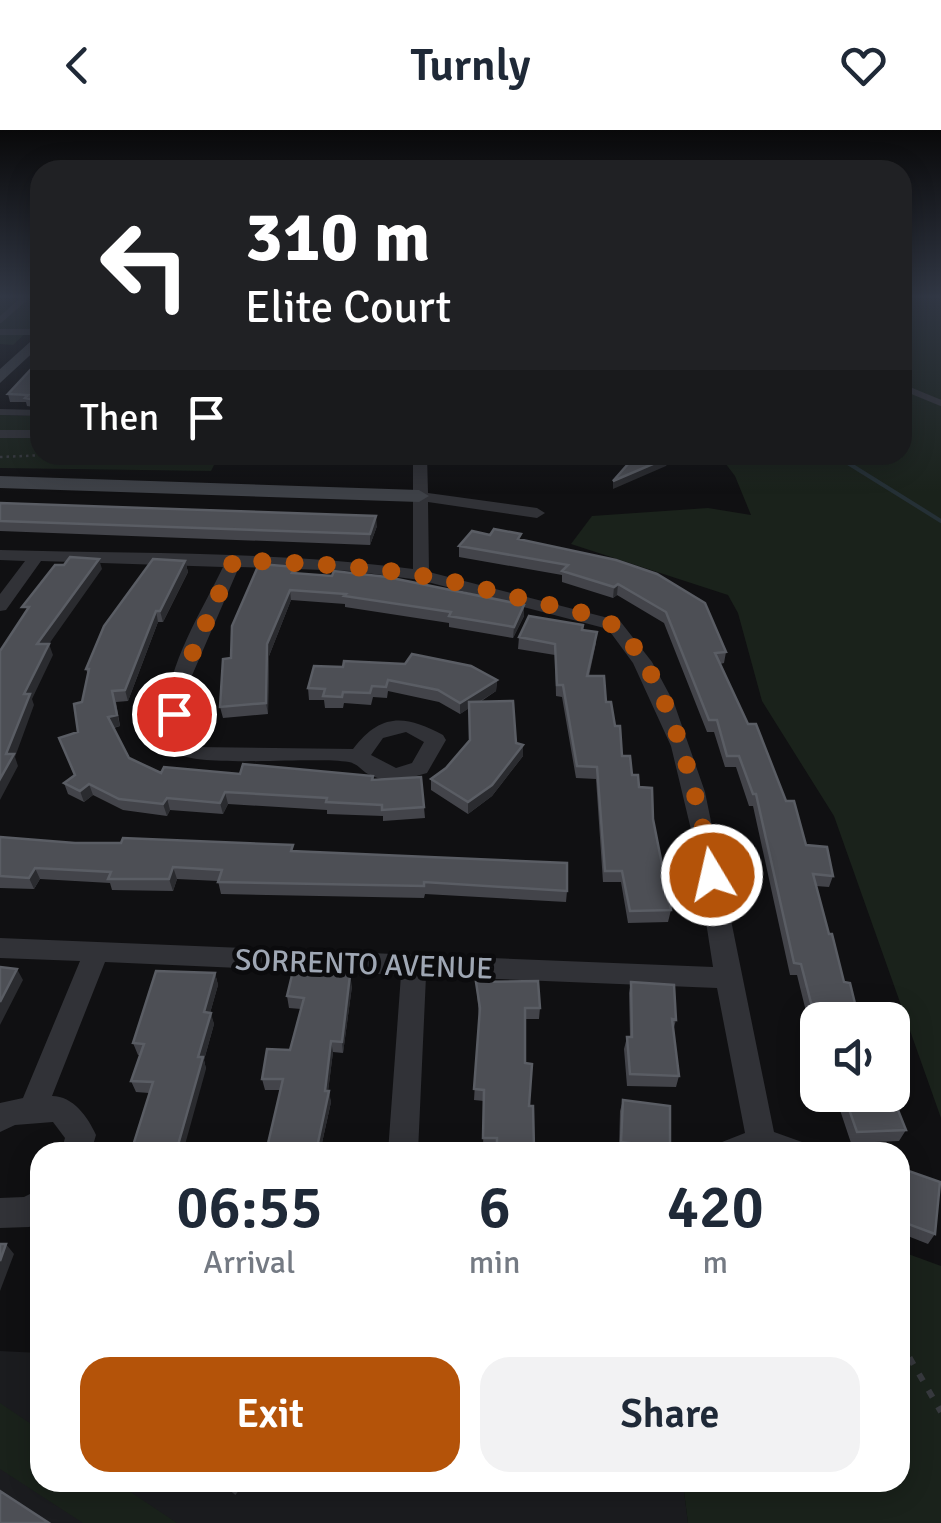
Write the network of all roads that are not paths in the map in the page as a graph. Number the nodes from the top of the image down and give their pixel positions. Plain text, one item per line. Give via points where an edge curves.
1 (912, 390) edge
2 (941, 403) edge
3 (0, 412) edge
4 (30, 413) edge
5 (0, 434) edge
6 (30, 434) edge
7 (420, 465) edge
8 (0, 482) edge
9 (420, 496) junction
10 (537, 513) dead end
11 (0, 555) edge
12 (37, 555) junction
13 (234, 560) junction
14 (421, 575) junction
15 (0, 606) edge
16 (359, 756) dead end
17 (0, 948) edge
18 (96, 952) junction
19 (414, 967) junction
20 (729, 978) junction
21 (32, 1112) junction
22 (0, 1119) edge
23 (79, 1142) edge
24 (404, 1142) edge
25 (774, 1142) edge
26 (30, 1211) edge
27 (0, 1213) edge

1 - 2 lane
3 - 4 lane
5 - 6 lane
7 - 9 street
8 - 9 street
9 - 10 street
9 - 14 street
11 - 12 street
12 - 13 street
12 - 15 street
13 - 14 street
13 - 16 street via 177,688 174,714 182,747 190,754
14 - 20 street via 614,624 634,648 660,693 700,806
17 - 18 street, SORRENTO AVENUE
18 - 19 street, SORRENTO AVENUE
18 - 21 street
19 - 20 street, SORRENTO AVENUE
19 - 24 street
20 - 25 street
21 - 22 street
21 - 23 street via 60,1109 81,1135
26 - 27 street

